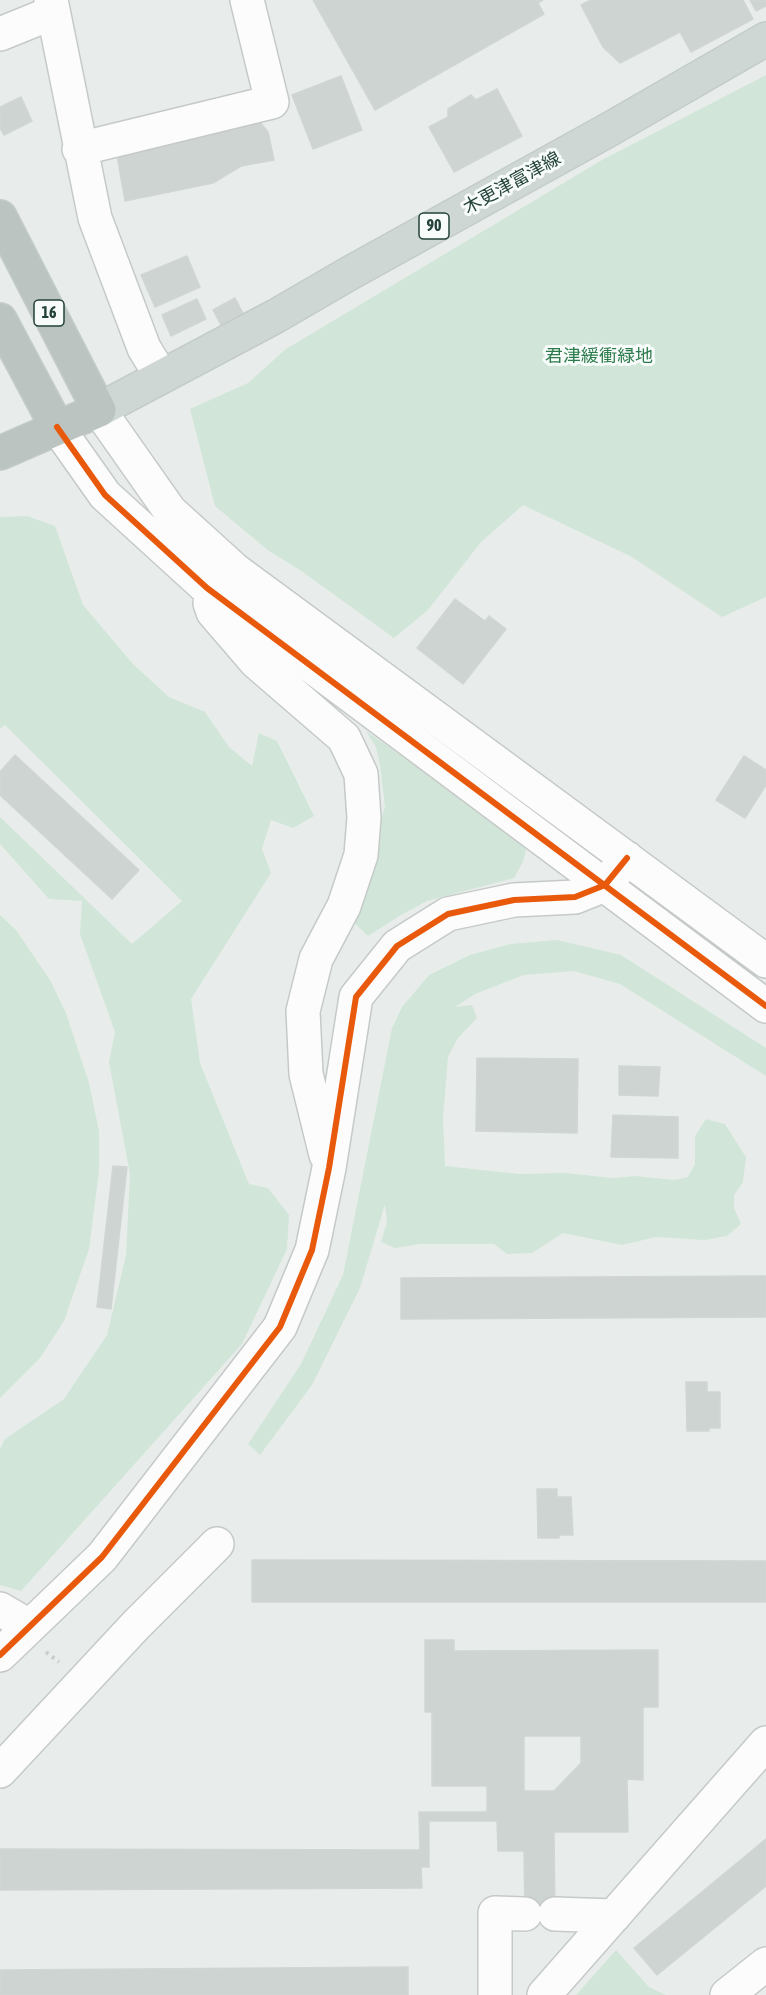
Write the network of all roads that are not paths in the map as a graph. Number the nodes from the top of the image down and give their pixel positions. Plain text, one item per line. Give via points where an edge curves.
1 (247, 0) edge
2 (51, 7) edge
3 (0, 34) edge
4 (766, 39) edge
5 (79, 149) junction
6 (0, 217) edge
7 (0, 320) edge
8 (161, 376) junction
9 (99, 410) junction
10 (57, 427) junction
11 (0, 453) edge
12 (207, 588) junction
13 (627, 858) junction
14 (605, 885) junction
15 (766, 961) edge
16 (766, 1006) edge
17 (329, 1168) junction
18 (217, 1544) dead end
19 (0, 1609) edge
20 (29, 1626) junction
21 (0, 1655) edge
22 (764, 1753) edge
23 (0, 1771) edge
24 (614, 1916) junction
25 (766, 1964) edge
26 (495, 1995) edge
27 (544, 1995) edge
28 (727, 1995) edge

1 - 5 street via 272,102
2 - 3 street
2 - 5 street
4 - 8 main road, 木更津富津線 / 90 via 276,316
5 - 8 street via 95,218 144,348
6 - 9 highway, 16
7 - 10 highway
8 - 9 main road, 木更津富津線 / 90
9 - 10 highway
9 - 13 street via 170,511 235,570
10 - 11 highway
10 - 12 street via 105,495
12 - 14 street
12 - 17 street via 213,612 256,662 344,738 361,774 362,855 344,906 316,959 303,1011 306,1074
13 - 14 street
13 - 15 street
14 - 16 street
14 - 17 street via 575,897 514,900 448,914 397,946 356,997
17 - 20 street via 312,1250 280,1327 102,1557
18 - 23 street via 136,1624
19 - 20 street
20 - 21 street
22 - 24 street
24 - 26 street via 495,1913
24 - 27 street
25 - 28 street

